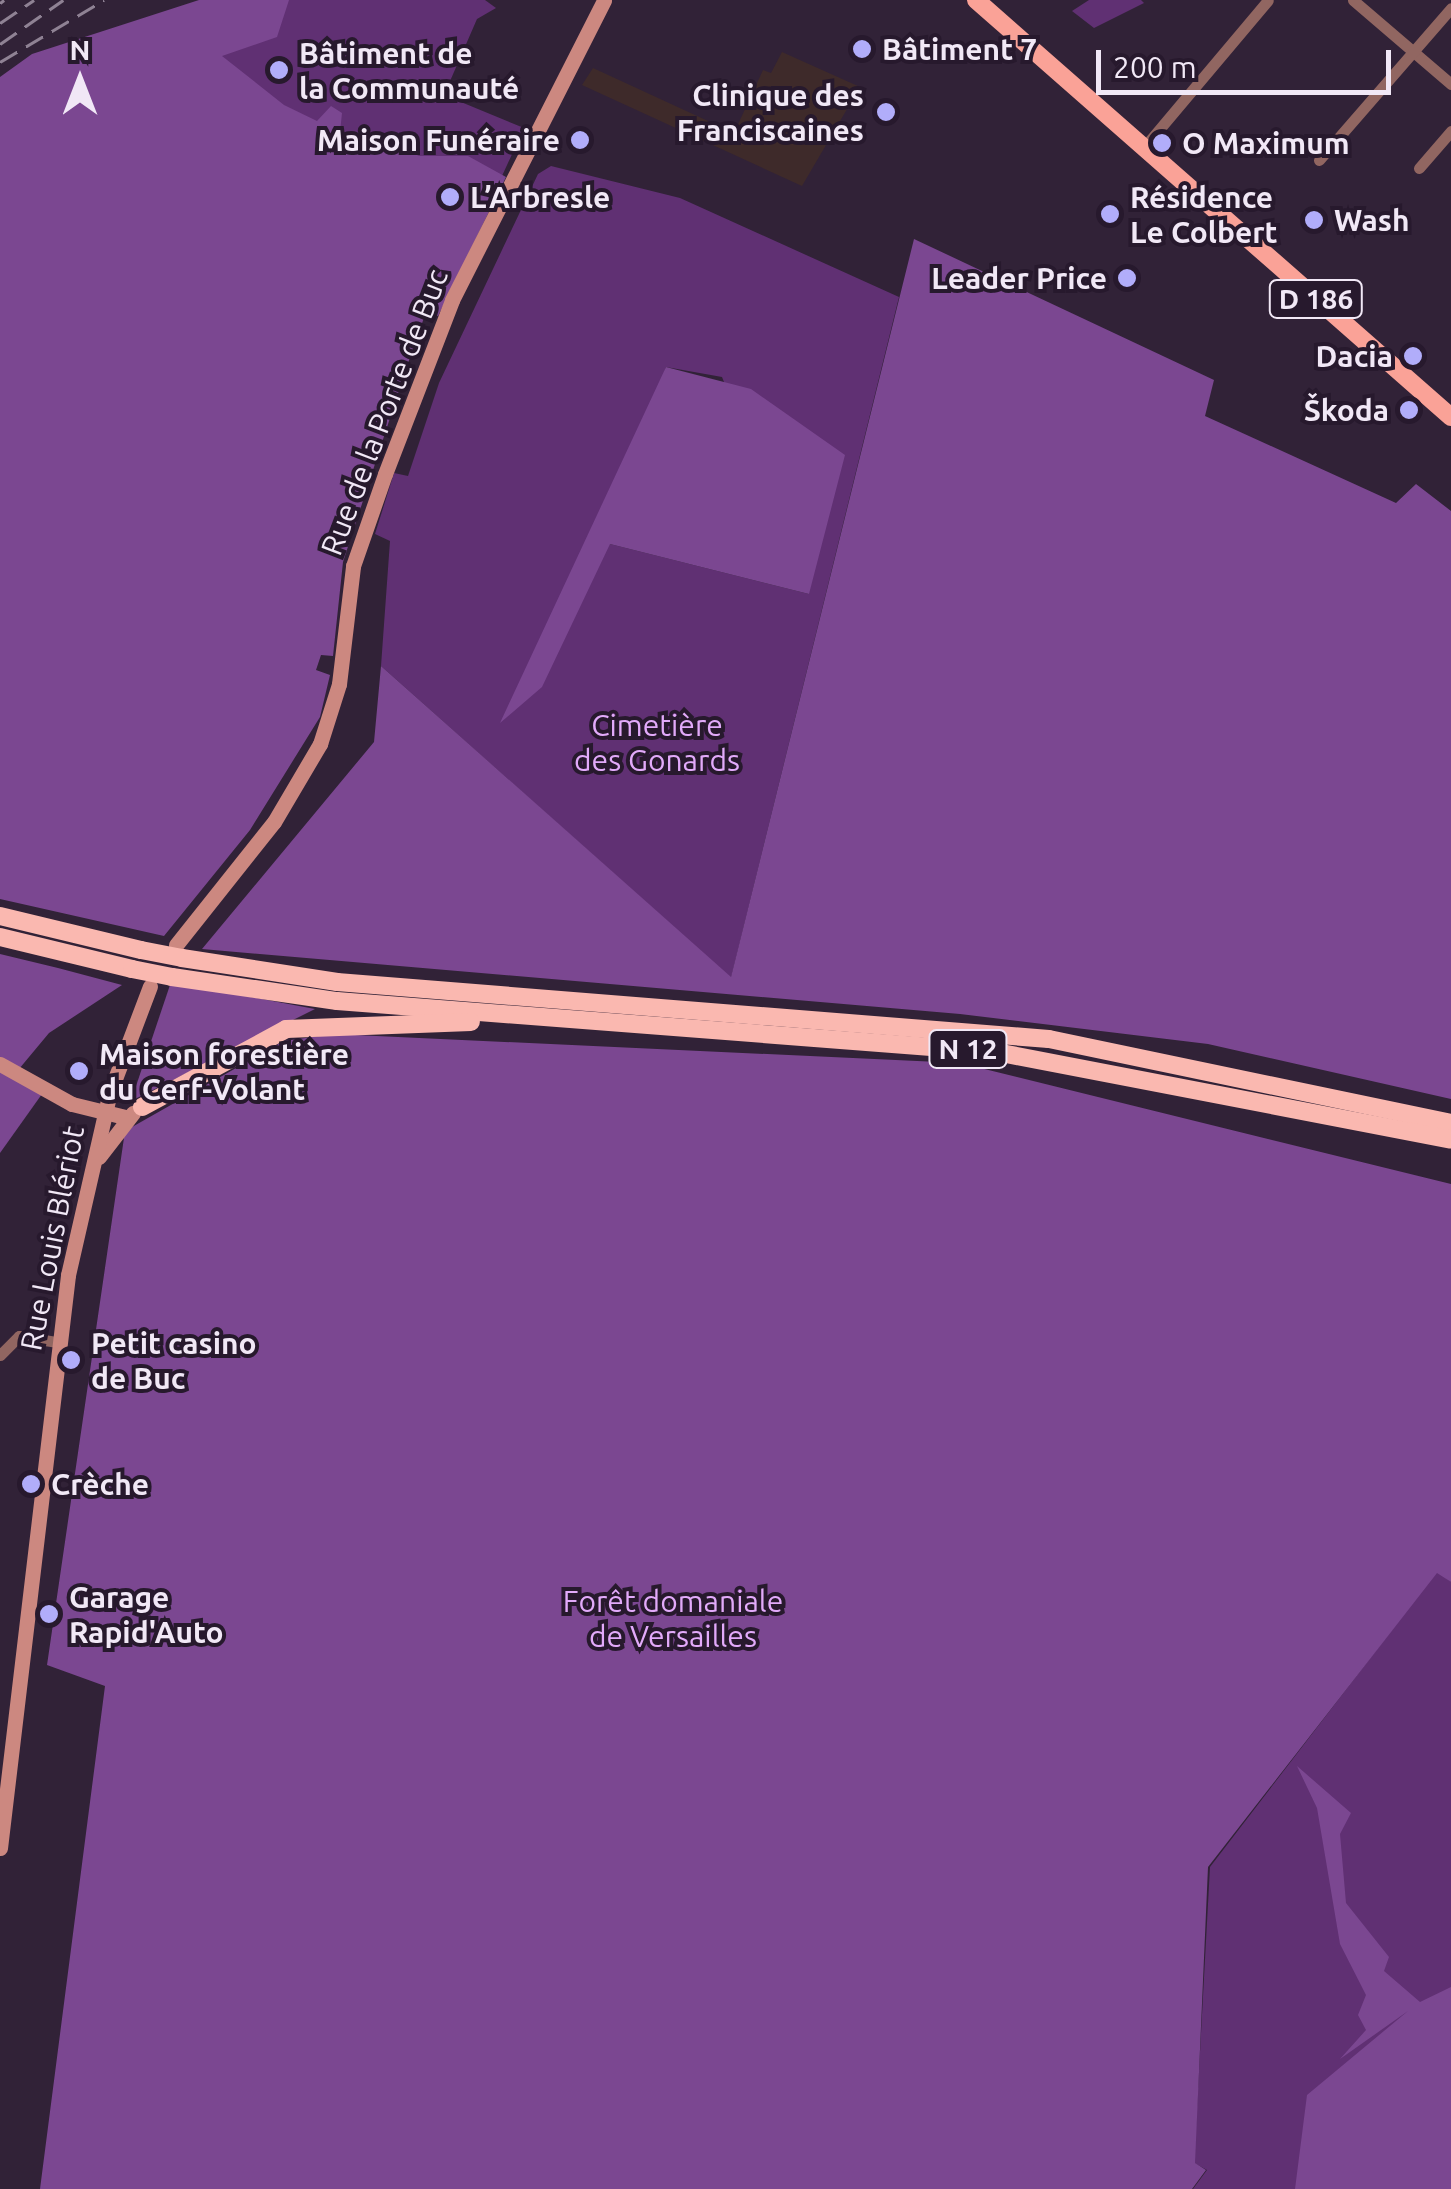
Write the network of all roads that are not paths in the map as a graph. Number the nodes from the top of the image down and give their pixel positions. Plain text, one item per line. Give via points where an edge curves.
1 (604, 0) edge
2 (976, 0) edge
3 (1268, 0) edge
4 (1354, 0) edge
5 (1451, 8) edge
6 (1413, 51) junction
7 (1451, 84) edge
8 (1123, 129) junction
9 (1451, 130) edge
10 (1146, 145) junction
11 (1319, 160) dead end
12 (1419, 168) dead end
13 (1182, 181) junction
14 (1451, 417) edge
15 (0, 916) edge
16 (0, 937) edge
17 (179, 951) junction
18 (150, 986) dead end
19 (495, 1014) junction
20 (0, 1064) edge
21 (134, 1112) junction
22 (104, 1114) junction
23 (1451, 1122) edge
24 (1451, 1140) edge
25 (96, 1160) junction
26 (58, 1342) junction
27 (0, 1355) edge
28 (0, 1848) edge

1 - 17 main road, Rue de la Porte de Buc via 452,300 385,474 354,566 340,684 320,744 274,822
2 - 8 main road, D 186
3 - 10 street
4 - 6 street
5 - 6 street
6 - 7 street
6 - 11 street
8 - 10 main road, D 186
8 - 13 main road, D 186
9 - 12 street
10 - 13 main road, D 186
13 - 14 main road, D 186
15 - 17 highway, N 12, bridge via 141,950
16 - 19 highway, N 12, bridge via 172,976
17 - 23 highway, N 12 via 337,982 1031,1037
18 - 22 main road
19 - 21 highway via 286,1029
19 - 24 highway, N 12 via 996,1052
20 - 22 main road
21 - 22 main road
21 - 25 main road
22 - 25 main road, Rue Louis Blériot
25 - 26 main road, Rue Louis Blériot
26 - 27 street via 10,1340
26 - 28 main road, Rue Louis Blériot via 54,1458

